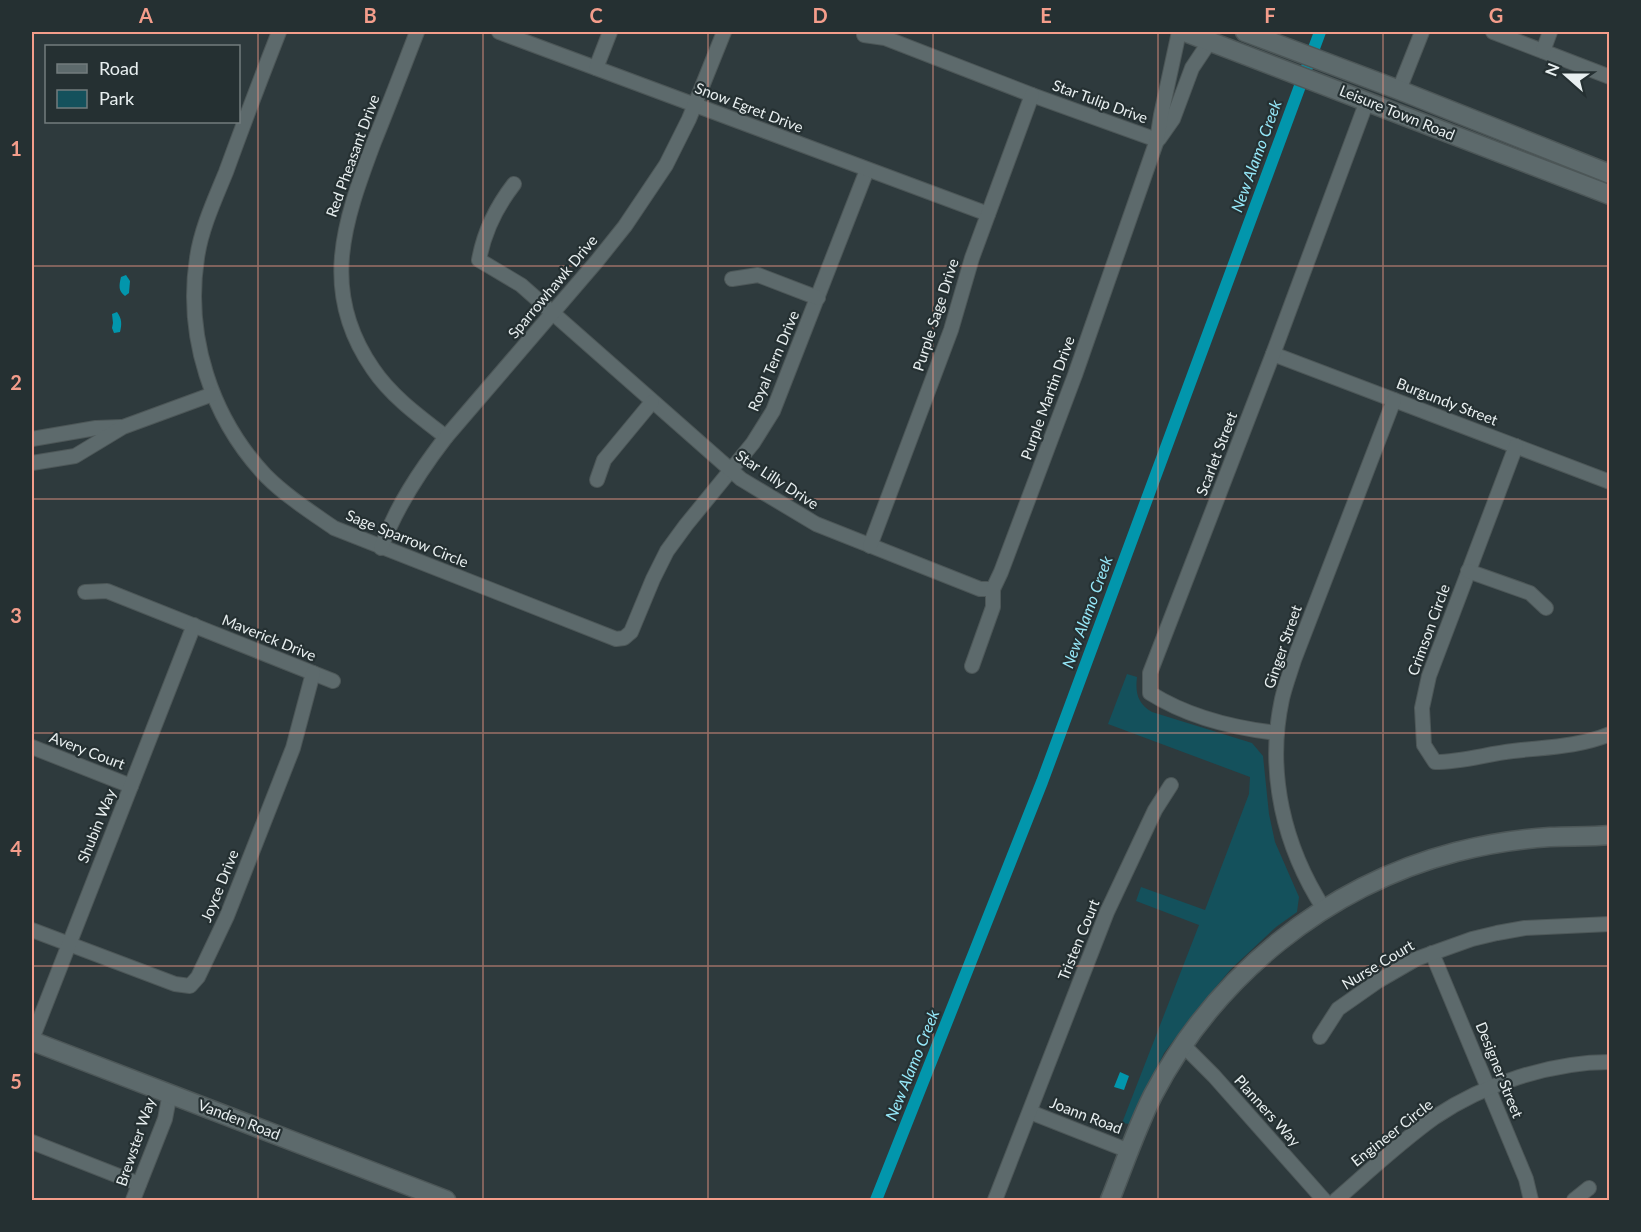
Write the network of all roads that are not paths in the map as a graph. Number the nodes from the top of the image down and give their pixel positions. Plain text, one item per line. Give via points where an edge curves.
1 (279, 32) edge
2 (417, 32) edge
3 (500, 32) edge
4 (610, 32) edge
5 (724, 32) edge
6 (1179, 32) edge
7 (1185, 32) edge
8 (1245, 32) edge
9 (1422, 32) edge
10 (1493, 32) edge
11 (1550, 32) edge
12 (864, 35) dead end
13 (1210, 41) junction
14 (1543, 51) junction
15 (596, 68) junction
16 (1610, 77) edge
17 (1399, 90) junction
18 (1032, 95) junction
19 (1367, 101) junction
20 (695, 106) junction
21 (1157, 140) junction
22 (867, 170) junction
23 (1610, 174) edge
24 (514, 184) dead end
25 (1610, 195) edge
26 (988, 214) junction
27 (732, 279) dead end
28 (818, 298) junction
29 (553, 313) junction
30 (1273, 354) junction
31 (213, 394) junction
32 (1394, 400) junction
33 (652, 402) junction
34 (123, 427) junction
35 (446, 437) junction
36 (32, 439) edge
37 (1516, 446) junction
38 (32, 463) edge
39 (731, 470) junction
40 (597, 480) dead end
41 (1610, 482) edge
42 (870, 546) junction
43 (381, 548) junction
44 (1468, 571) junction
45 (993, 589) junction
46 (85, 592) dead end
47 (1546, 608) dead end
48 (194, 625) junction
49 (624, 638) joint
50 (972, 666) dead end
51 (314, 674) junction
52 (333, 681) dead end
53 (1277, 733) junction
54 (1610, 734) edge
55 (32, 747) edge
56 (1171, 785) dead end
57 (131, 786) junction
58 (1610, 835) edge
59 (1324, 909) junction
60 (1610, 924) edge
61 (32, 930) edge
62 (68, 943) junction
63 (1432, 953) junction
64 (1320, 1037) dead end
65 (32, 1040) edge
66 (1183, 1045) junction
67 (1610, 1062) edge
68 (1488, 1089) junction
69 (170, 1093) junction
70 (1030, 1112) junction
71 (32, 1142) edge
72 (1129, 1151) junction
73 (140, 1184) junction
74 (1589, 1188) dead end
75 (414, 1195) edge
76 (133, 1200) edge
77 (446, 1200) edge
78 (995, 1200) edge
79 (1110, 1200) edge
80 (1324, 1200) edge
81 (1336, 1200) edge
82 (1531, 1200) edge
83 (1574, 1200) edge

1 - 31 street, Sage Sparrow Circle via 197,256 196,334
2 - 35 street, Red Pheasant Drive via 352,200 344,232 342,289 357,340 373,369 393,393
3 - 15 street, Snow Egret Drive
4 - 15 street
5 - 20 street, Sparrowhawk Drive
6 - 21 street, Purple Martin Drive
7 - 13 street, Leisure Town Road
8 - 17 street, Leisure Town Road
9 - 17 street
10 - 14 street
11 - 14 street
12 - 18 street, Star Tulip Drive via 885,38
13 - 19 street, Leisure Town Road
13 - 21 street, Purple Martin Drive via 1192,68 1173,119
14 - 16 street
15 - 20 street, Snow Egret Drive
17 - 23 street, Leisure Town Road
18 - 21 street, Star Tulip Drive
18 - 26 street, Purple Sage Drive
19 - 25 street, Leisure Town Road
19 - 30 street, Scarlet Street
20 - 22 street, Snow Egret Drive
20 - 29 street, Sparrowhawk Drive via 666,165 641,203
21 - 45 street, Purple Martin Drive via 1075,375
22 - 26 street, Snow Egret Drive
22 - 28 street, Royal Tern Drive
24 - 29 street, Star Lilly Drive via 500,202 479,260 520,285
26 - 42 street, Purple Sage Drive via 951,330
27 - 28 street via 758,275
28 - 39 street, Royal Tern Drive via 773,411
29 - 33 street, Star Lilly Drive
29 - 35 street, Sparrowhawk Drive
30 - 32 street, Burgundy Street
30 - 53 street, Scarlet Street via 1150,673 1150,693 1211,720 1240,729
31 - 34 street
31 - 43 street, Sage Sparrow Circle via 245,452 268,477 334,528
32 - 37 street, Burgundy Street
32 - 53 street, Ginger Street via 1294,660
33 - 39 street, Star Lilly Drive
33 - 40 street via 604,460
34 - 36 street
34 - 38 street via 75,456
35 - 43 street, Sparrowhawk Drive via 403,498
37 - 41 street, Burgundy Street
37 - 44 street, Crimson Circle
39 - 42 street, Star Lilly Drive via 816,524
39 - 49 street, Royal Tern Drive via 667,551 636,624
42 - 45 street, Star Lilly Drive via 980,589
43 - 49 street, Sage Sparrow Circle via 608,637
44 - 47 street via 1530,593
44 - 54 street, Crimson Circle via 1429,676 1422,708 1424,745 1435,762 1560,747
45 - 50 street, Purple Martin Drive via 993,606
46 - 48 street, Maverick Drive via 107,591
48 - 51 street, Maverick Drive
48 - 57 street, Shubin Way
51 - 52 street, Maverick Drive
51 - 62 street, Joyce Drive via 293,748 227,916 190,986 175,984
53 - 59 street, Ginger Street via 1277,786 1286,830 1299,867
55 - 57 street, Avery Court
56 - 70 street, Tristen Court via 1155,810 1107,912
57 - 62 street, Shubin Way
58 - 59 street via 1551,837 1458,851 1386,876
59 - 66 street via 1247,969
60 - 63 street, Nurse Court via 1525,928 1472,939
61 - 62 street
62 - 65 street, Shubin Way
63 - 64 street, Nurse Court via 1378,981 1338,1009
63 - 68 street, Designer Street
65 - 69 street, Vanden Road
66 - 72 street via 1153,1095
66 - 80 street, Planners Way
67 - 68 street, Engineer Circle via 1556,1066
68 - 81 street, Engineer Circle via 1409,1136
68 - 82 street, Designer Street
69 - 73 street, Brewster Way via 165,1119
69 - 75 street, Vanden Road
70 - 72 street, Joann Road
70 - 78 street, Tristen Court
71 - 73 street
72 - 79 street
73 - 76 street, Brewster Way
74 - 83 street
75 - 77 street, Vanden Road

